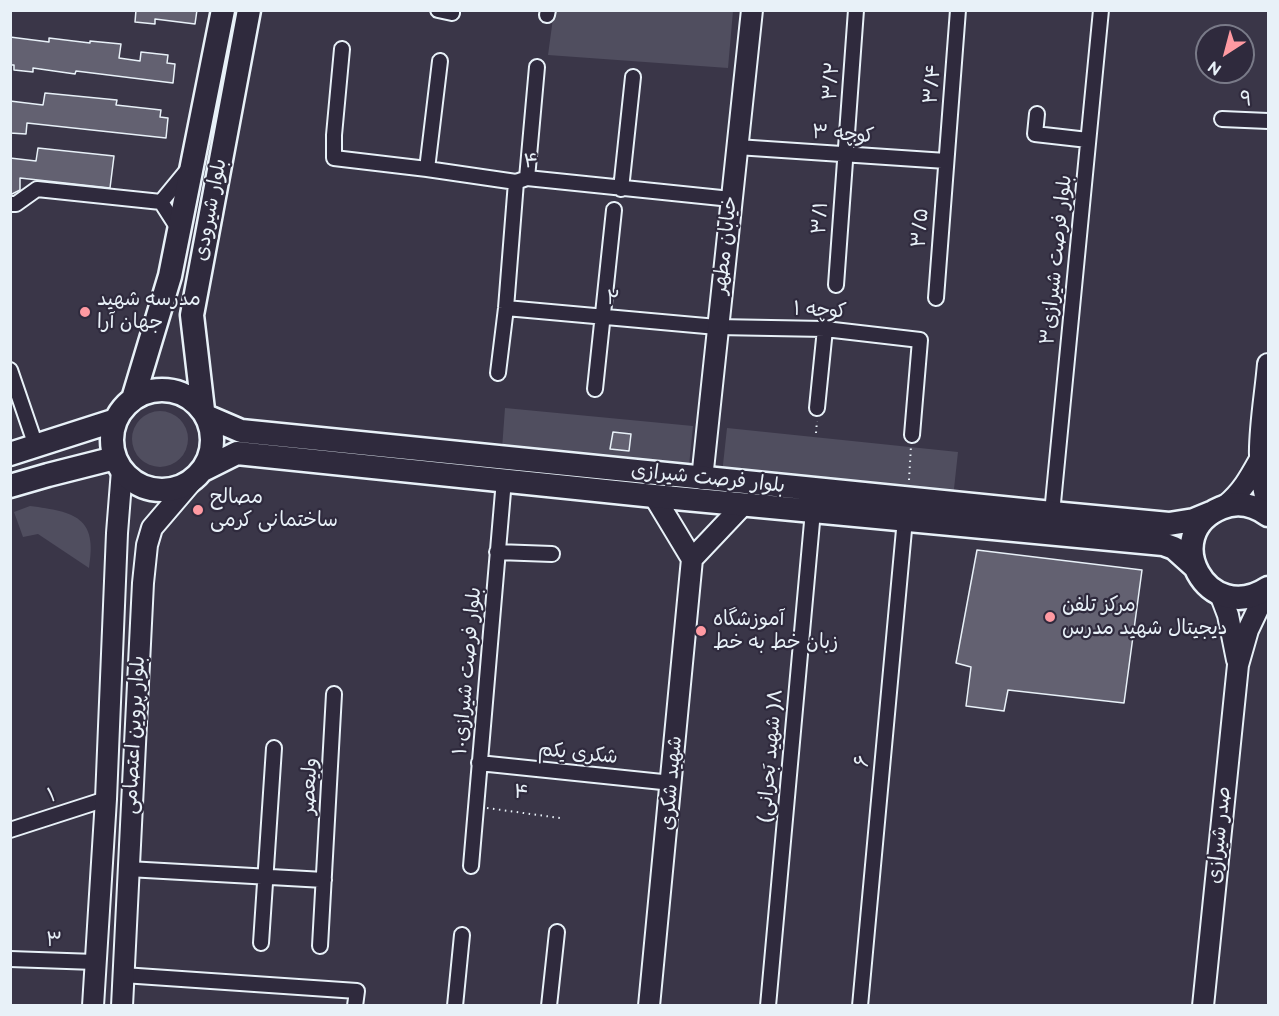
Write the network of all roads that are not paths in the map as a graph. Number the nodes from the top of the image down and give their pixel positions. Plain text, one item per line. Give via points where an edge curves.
1 (222, 10) edge
2 (249, 10) edge
3 (438, 10) edge
4 (452, 10) edge
5 (752, 10) edge
6 (856, 10) edge
7 (958, 10) edge
8 (1101, 10) edge
9 (342, 49) dead end
10 (440, 61) dead end
11 (537, 67) dead end
12 (633, 77) dead end
13 (1036, 114) dead end
14 (1222, 118) dead end
15 (1269, 121) edge
16 (1088, 140) junction
17 (737, 147) junction
18 (846, 154) junction
19 (946, 161) junction
20 (192, 164) junction
21 (427, 169) junction
22 (522, 180) junction
23 (621, 189) junction
24 (731, 199) junction
25 (161, 202) junction
26 (10, 204) edge
27 (614, 210) dead end
28 (179, 230) junction
29 (836, 285) dead end
30 (936, 298) dead end
31 (506, 308) junction
32 (603, 318) junction
33 (717, 327) junction
34 (825, 329) junction
35 (1269, 364) edge
36 (10, 370) edge
37 (498, 373) dead end
38 (595, 389) dead end
39 (133, 399) junction
40 (817, 408) dead end
41 (204, 413) junction
42 (116, 420) junction
43 (912, 435) road end
44 (60, 438) junction
45 (36, 446) junction
46 (10, 454) edge
47 (1260, 459) junction
48 (119, 464) junction
49 (72, 469) junction
50 (198, 475) junction
51 (702, 479) junction
52 (504, 480) junction
53 (10, 486) edge
54 (654, 496) junction
55 (744, 504) junction
56 (1269, 506) edge
57 (907, 509) junction
58 (1219, 509) junction
59 (813, 511) junction
60 (1052, 513) junction
61 (1269, 515) edge
62 (117, 533) junction
63 (147, 545) junction
64 (497, 552) junction
65 (552, 554) dead end
66 (692, 559) junction
67 (1194, 566) junction
68 (1268, 588) edge
69 (1220, 594) junction
70 (1238, 665) junction
71 (334, 694) dead end
72 (274, 748) dead end
73 (479, 763) junction
74 (672, 783) junction
75 (106, 799) junction
76 (10, 830) edge
77 (471, 866) dead end
78 (128, 869) junction
79 (266, 877) junction
80 (324, 880) junction
81 (557, 932) dead end
82 (462, 934) dead end
83 (261, 943) dead end
84 (320, 946) dead end
85 (10, 958) edge
86 (95, 962) junction
87 (123, 975) junction
88 (93, 1005) edge
89 (122, 1005) edge
90 (356, 1005) edge
91 (455, 1005) edge
92 (549, 1005) edge
93 (649, 1005) edge
94 (768, 1005) edge
95 (860, 1005) edge
96 (1203, 1005) edge

1 - 20 main road, بلوار شیرودی
2 - 41 main road, بلوار شیرودی via 192,315
3 - 4 street
5 - 17 street, خیابان مطهر
6 - 18 street, ۳/۲
7 - 19 street, ۳/۴
8 - 16 street, ۳بلوار فرصت شیرازی
9 - 21 street, ۴ via 334,158
10 - 21 street
11 - 22 street
12 - 23 street
13 - 16 street via 1035,134
14 - 15 street, ۹
16 - 60 street, ۳بلوار فرصت شیرازی
17 - 18 street, کوچه ۳
17 - 24 street, خیابان مطهر
18 - 19 street, کوچه ۳
18 - 29 street, ۳/۱
19 - 30 street, ۳/۵
20 - 25 street
20 - 28 main road, بلوار شیرودی
21 - 22 street, ۴
22 - 23 street, ۴
22 - 31 street
23 - 24 street, ۴
24 - 33 street, خیابان مطهر
25 - 26 street via 37,189
25 - 28 street
27 - 32 street
28 - 39 main road, بلوار شیرودی via 170,276
31 - 32 street, ۲
31 - 37 street
32 - 33 street, ۲
32 - 38 street
33 - 34 street, کوچه ۱
33 - 51 street, خیابان مطهر
34 - 40 street
34 - 43 street, کوچه ۱ via 920,340
35 - 47 street
36 - 45 street
39 - 41 main road via 144,393 170,390 194,401
39 - 42 main road
41 - 50 main road via 212,447
41 - 51 main road, بلوار فرصت شیرازی via 241,431
42 - 44 main road
42 - 48 main road via 112,439
44 - 45 main road
44 - 49 main road via 75,450
45 - 46 main road
47 - 56 street via 1261,482
47 - 58 street via 1237,496
48 - 49 main road
48 - 50 main road via 135,482 149,488 180,487
48 - 62 street, بلوار پروین اعتصامی
49 - 53 main road
50 - 52 main road, بلوار فرصت شیرازی via 237,453
50 - 63 street, بلوار پروین اعتصامی via 152,528
51 - 57 main road, بلوار فرصت شیرازی
52 - 54 main road, بلوار فرصت شیرازی
52 - 64 street, بلوار فرصت شیرازی۱۰
54 - 55 main road, بلوار فرصت شیرازی
54 - 66 street
55 - 59 main road, بلوار فرصت شیرازی
55 - 66 street
57 - 59 main road, بلوار فرصت شیرازی
57 - 60 main road, بلوار فرصت شیرازی
57 - 67 main road, بلوار فرصت شیرازی via 1163,544 1174,548
57 - 95 street, ۶
58 - 60 main road, بلوار فرصت شیرازی via 1194,520 1169,524
58 - 61 main road via 1244,504
58 - 67 main road via 1198,526 1193,540
59 - 94 street, (شهید بَحرانی )۸
62 - 63 street via 135,530
62 - 75 street, بلوار پروین اعتصامی
63 - 78 street, بلوار پروین اعتصامی
64 - 65 street
64 - 73 street, بلوار فرصت شیرازی۱۰
66 - 74 street, شهید شکری
67 - 69 main road, بلوار فرصت شیرازی via 1204,583
68 - 69 main road via 1245,598
68 - 70 street, صدر شیرازی via 1248,630
69 - 70 street, صدر شیرازی
70 - 96 street, صدر شیرازی
71 - 80 street, ولیعصر
72 - 79 street, ولیعصر
73 - 74 street, شکری یکم
73 - 77 street, بلوار فرصت شیرازی۱۰
74 - 93 street, شهید شکری
75 - 76 street, ۱
75 - 86 street, بلوار پروین اعتصامی
78 - 79 street
78 - 87 street, بلوار پروین اعتصامی
79 - 80 street
79 - 83 street, ولیعصر
80 - 84 street, ولیعصر
81 - 92 street
82 - 91 street
85 - 86 street, ۳
86 - 88 street, بلوار پروین اعتصامی
87 - 89 street, بلوار پروین اعتصامی
87 - 90 street via 357,991

